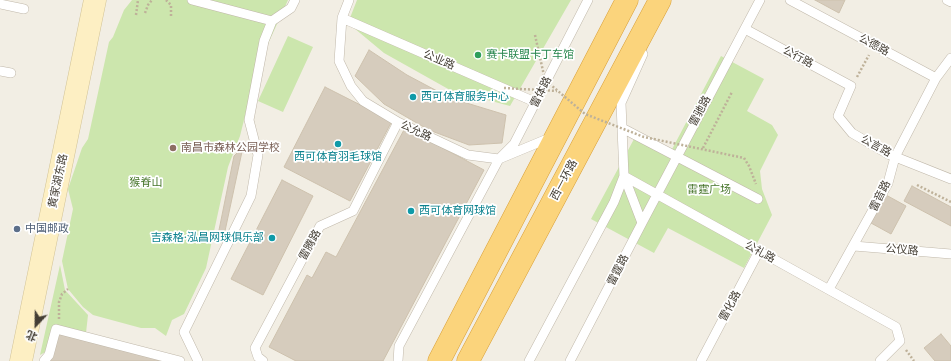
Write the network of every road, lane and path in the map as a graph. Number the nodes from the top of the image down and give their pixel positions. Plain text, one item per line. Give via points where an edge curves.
1 (95, 0) edge
2 (138, 0) edge
3 (152, 0) edge
4 (166, 0) edge
5 (192, 0) edge
6 (295, 0) edge
7 (349, 0) edge
8 (588, 0) edge
9 (627, 0) edge
10 (660, 0) edge
11 (667, 0) edge
12 (760, 0) edge
13 (790, 0) edge
14 (947, 0) edge
15 (951, 2) edge
16 (0, 4) edge
17 (24, 9) dead end
18 (145, 12) dead end
19 (136, 15) dead end
20 (171, 16) dead end
21 (342, 18) junction
22 (272, 21) junction
23 (745, 29) junction
24 (535, 35) dead end
25 (875, 45) junction
26 (951, 58) edge
27 (0, 70) edge
28 (11, 73) dead end
29 (936, 78) junction
30 (851, 86) junction
31 (504, 88) junction
32 (557, 91) junction
33 (732, 92) dead end
34 (535, 102) junction
35 (398, 122) junction
36 (622, 128) junction
37 (557, 135) junction
38 (703, 148) junction
39 (676, 156) junction
40 (895, 157) junction
41 (500, 159) junction
42 (624, 176) junction
43 (951, 179) edge
44 (916, 185) dead end
45 (657, 194) junction
46 (754, 196) joint
47 (951, 202) edge
48 (642, 223) junction
49 (854, 246) junction
50 (759, 251) junction
51 (951, 254) edge
52 (68, 289) dead end
53 (829, 289) junction
54 (56, 329) junction
55 (882, 360) edge
56 (21, 361) edge
57 (44, 361) edge
58 (180, 361) edge
59 (198, 361) edge
60 (263, 361) edge
61 (398, 361) edge
62 (439, 361) edge
63 (468, 361) edge
64 (529, 361) edge
65 (570, 361) edge
66 (701, 361) edge

1 - 56 main road, 黄家湖东路
2 - 19 path
3 - 18 path
4 - 20 path via 170,5
5 - 22 lane
6 - 22 lane via 290,8
7 - 21 lane, 公允路
8 - 34 lane, 雷体路
9 - 37 highway
10 - 63 highway, 西一环路
11 - 36 lane via 621,103
12 - 23 lane, 雷驰路
13 - 25 lane, 公德路
14 - 15 lane
16 - 17 lane
21 - 31 lane, 公业路
21 - 35 lane, 公允路 via 339,61 351,86 363,101
22 - 59 lane via 264,41 249,120 258,155 251,196 184,332
23 - 30 lane, 公行路
23 - 39 lane, 雷驰路
24 - 32 path, bridge via 544,80
25 - 29 lane, 公德路
25 - 30 path
26 - 29 lane
27 - 28 lane
29 - 40 lane, 雷音路
30 - 40 lane, 公言路 via 838,116 852,133
31 - 32 path, bridge
31 - 34 lane, 公业路
32 - 38 path, bridge via 585,114 644,137
33 - 38 path
34 - 41 lane, 雷体路 via 514,144
35 - 41 lane, 公允路 via 468,155
35 - 60 lane, 雷腾路 via 352,211 320,226 255,348 258,357
36 - 39 lane
36 - 42 lane
37 - 41 lane, 公允路
37 - 62 highway
38 - 46 path, bridge via 744,158 756,185
39 - 45 lane, 雷驰路
39 - 46 lane
40 - 43 lane, 公言路
40 - 49 lane, 雷音路 via 888,183
41 - 61 lane, 雷体路 via 399,346
42 - 45 lane, 公礼路
42 - 48 lane
42 - 64 lane via 614,202
44 - 47 path
45 - 48 lane, 雷驰路
45 - 50 lane, 公礼路
48 - 65 lane, 雷霆路
49 - 51 lane, 公仪路
49 - 53 lane, 雷音路
50 - 53 lane, 公礼路
50 - 66 lane, 雷化路
52 - 54 path via 62,294 59,302 59,321
53 - 55 lane, 公礼路 via 896,327 900,341
54 - 57 lane via 49,355
54 - 58 lane

